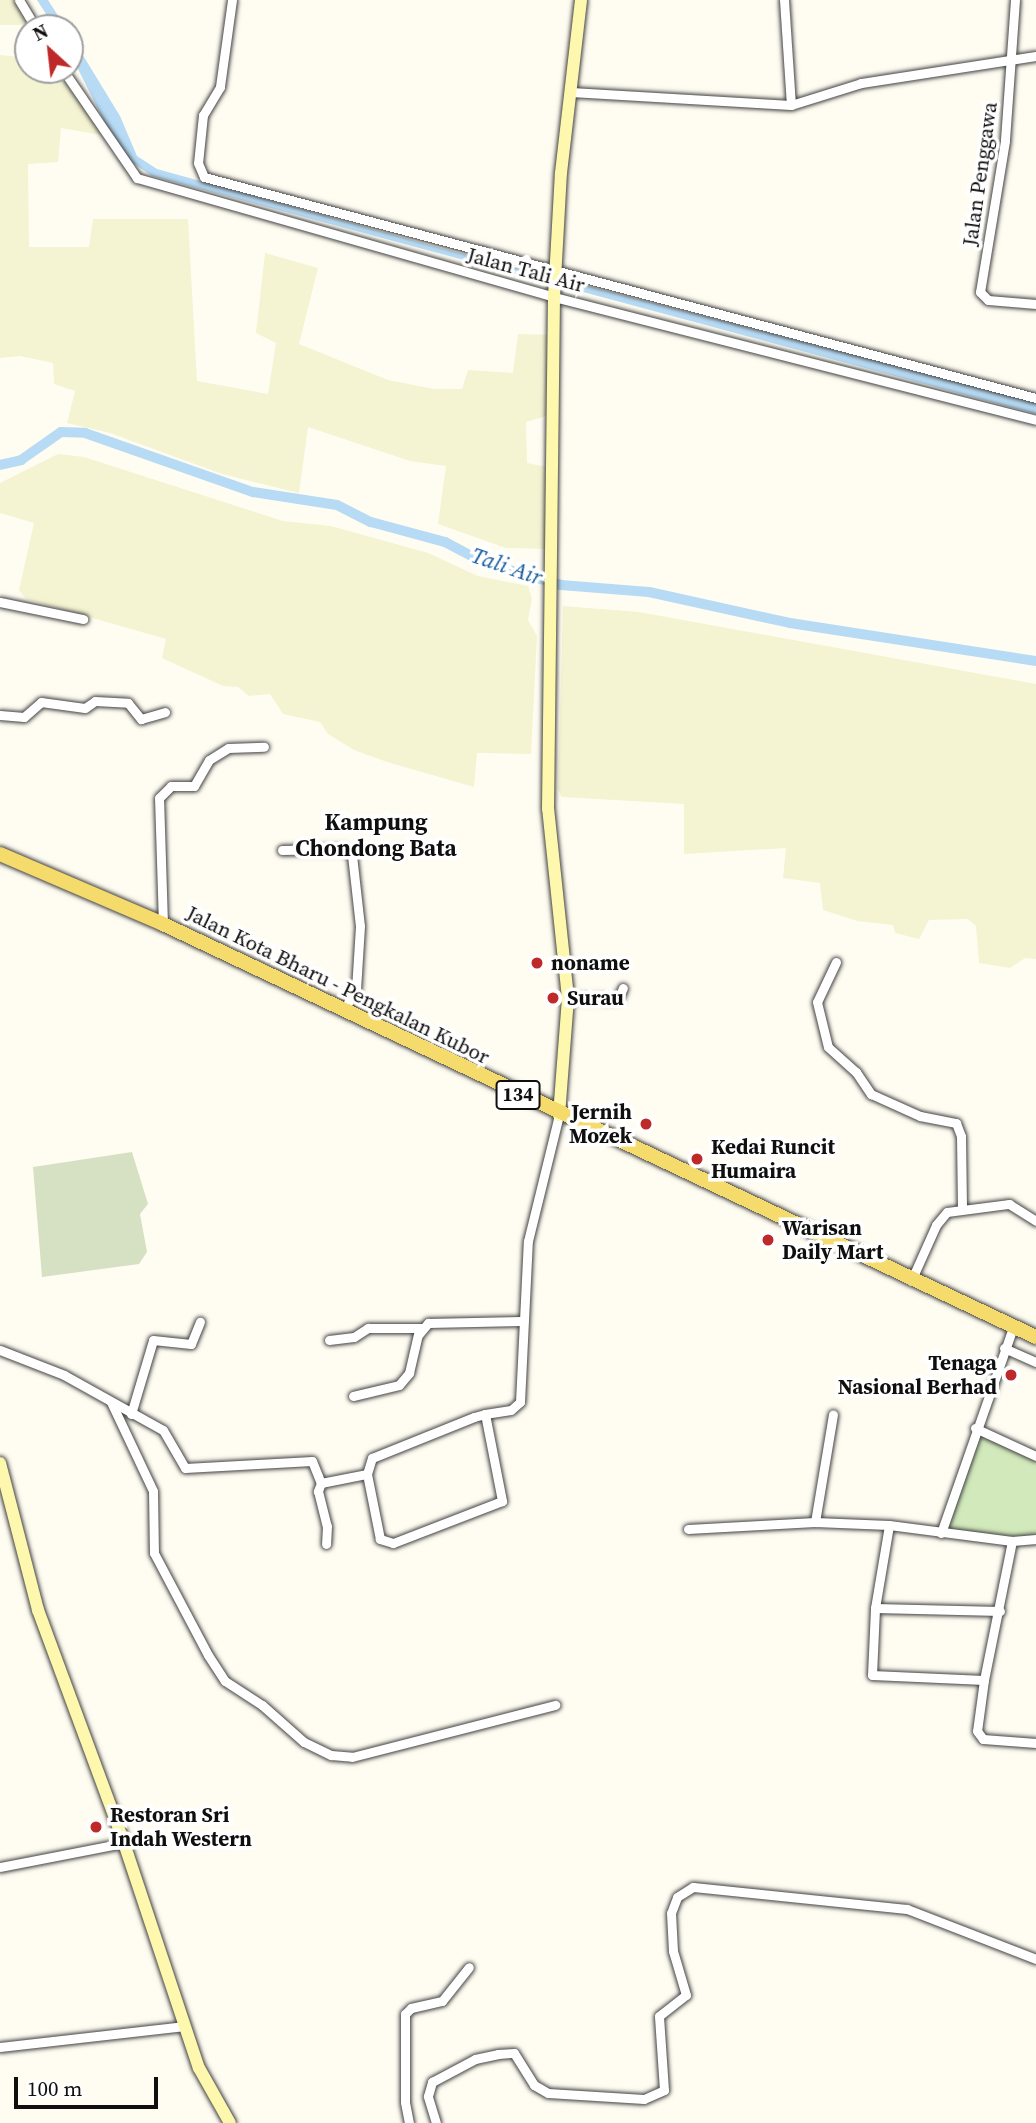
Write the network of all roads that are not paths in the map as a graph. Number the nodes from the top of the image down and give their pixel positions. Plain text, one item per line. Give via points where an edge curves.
1 (232, 0) edge
2 (581, 0) edge
3 (784, 0) edge
4 (1015, 0) edge
5 (1036, 56) edge
6 (1012, 58) junction
7 (73, 84) edge
8 (571, 92) junction
9 (791, 105) junction
10 (555, 270) junction
11 (554, 294) junction
12 (1036, 304) edge
13 (1036, 398) edge
14 (1036, 420) edge
15 (0, 602) edge
16 (83, 619) dead end
17 (165, 712) dead end
18 (0, 715) edge
19 (264, 747) dead end
20 (282, 850) dead end
21 (0, 854) edge
22 (163, 924) junction
23 (836, 962) dead end
24 (623, 988) dead end
25 (568, 998) junction
26 (344, 1011) junction
27 (559, 1115) junction
28 (962, 1207) junction
29 (1036, 1221) edge
30 (911, 1281) junction
31 (521, 1321) junction
32 (200, 1322) dead end
33 (1013, 1327) junction
34 (422, 1328) junction
35 (1036, 1337) edge
36 (329, 1340) dead end
37 (1004, 1348) junction
38 (0, 1350) edge
39 (1036, 1363) edge
40 (353, 1396) dead end
41 (111, 1402) junction
42 (131, 1414) junction
43 (485, 1414) junction
44 (833, 1414) dead end
45 (975, 1428) junction
46 (1036, 1455) edge
47 (0, 1463) edge
48 (367, 1474) junction
49 (321, 1482) junction
50 (815, 1522) junction
51 (889, 1525) junction
52 (688, 1529) dead end
53 (941, 1533) junction
54 (1036, 1539) edge
55 (1012, 1541) junction
56 (326, 1544) dead end
57 (875, 1608) junction
58 (1000, 1611) junction
59 (984, 1680) junction
60 (555, 1705) dead end
61 (1036, 1743) edge
62 (124, 1843) junction
63 (0, 1867) edge
64 (1036, 1959) edge
65 (469, 1967) dead end
66 (185, 2026) junction
67 (0, 2047) edge
68 (230, 2123) edge
69 (409, 2123) edge
70 (436, 2123) edge

1 - 10 street, Jalan Tali Air via 220,87 203,115 198,163 204,177
2 - 8 street
3 - 9 street
4 - 6 street, Jalan Penggawa
5 - 6 street
6 - 9 street via 861,83
6 - 12 street, Jalan Penggawa via 1005,141 980,292 988,300
7 - 11 street, Jalan Tali Air via 137,178
8 - 9 street
8 - 10 street
10 - 11 street
10 - 13 street, Jalan Tali Air
11 - 14 street, Jalan Tali Air
11 - 25 street via 548,843
15 - 16 street
17 - 18 street via 141,719 128,703 95,701 85,708 41,702 22,718
19 - 22 street via 228,748 209,760 194,786 171,786 159,798
20 - 26 street via 343,849 352,855 360,926 356,990
21 - 22 main road, Jalan Kota Bharu - Pengkalan Kubor / 134
22 - 26 main road, Jalan Kota Bharu - Pengkalan Kubor / 134
23 - 28 street via 817,1002 828,1047 871,1094 920,1116 956,1123 961,1136
24 - 25 street via 618,999
25 - 27 street
26 - 27 main road, Jalan Kota Bharu - Pengkalan Kubor / 134
27 - 30 main road, Jalan Kota Bharu - Pengkalan Kubor / 134
27 - 31 street via 528,1241
28 - 29 street via 1009,1204
28 - 30 street via 940,1217
30 - 33 main road, Jalan Kota Bharu - Pengkalan Kubor / 134
31 - 34 street via 436,1321
31 - 43 street via 520,1402 511,1410
32 - 42 street via 191,1344 153,1340
33 - 35 main road, Jalan Kota Bharu - Pengkalan Kubor / 134
33 - 37 street
34 - 36 street via 368,1328 354,1338
34 - 40 street via 405,1380 391,1389
37 - 39 street
37 - 45 street
38 - 41 street via 64,1375
41 - 42 street
41 - 60 street via 153,1491 154,1553 208,1655 225,1681 262,1705 304,1742 331,1755 352,1757
42 - 49 street via 164,1432 184,1468 312,1461
43 - 48 street via 376,1455
43 - 48 street via 501,1502 388,1543 379,1536
44 - 50 street
45 - 46 street
45 - 53 street
47 - 62 street via 38,1610
48 - 49 street
49 - 56 street via 318,1491 327,1526
50 - 51 street
50 - 52 street
51 - 53 street
51 - 57 street
53 - 55 street
54 - 55 street
55 - 58 street
57 - 58 street
57 - 59 street via 872,1675
58 - 59 street
59 - 61 street via 977,1731 984,1740
62 - 63 street
62 - 66 street
64 - 70 street via 908,1909 693,1886 677,1897 671,1913 673,1951 686,1995 659,2016 664,2090 644,2099 548,2093 534,2085 514,2053 498,2054 475,2059 432,2082 428,2096
65 - 69 street via 442,2001 411,2008 405,2014
66 - 67 street
66 - 68 street via 212,2096

